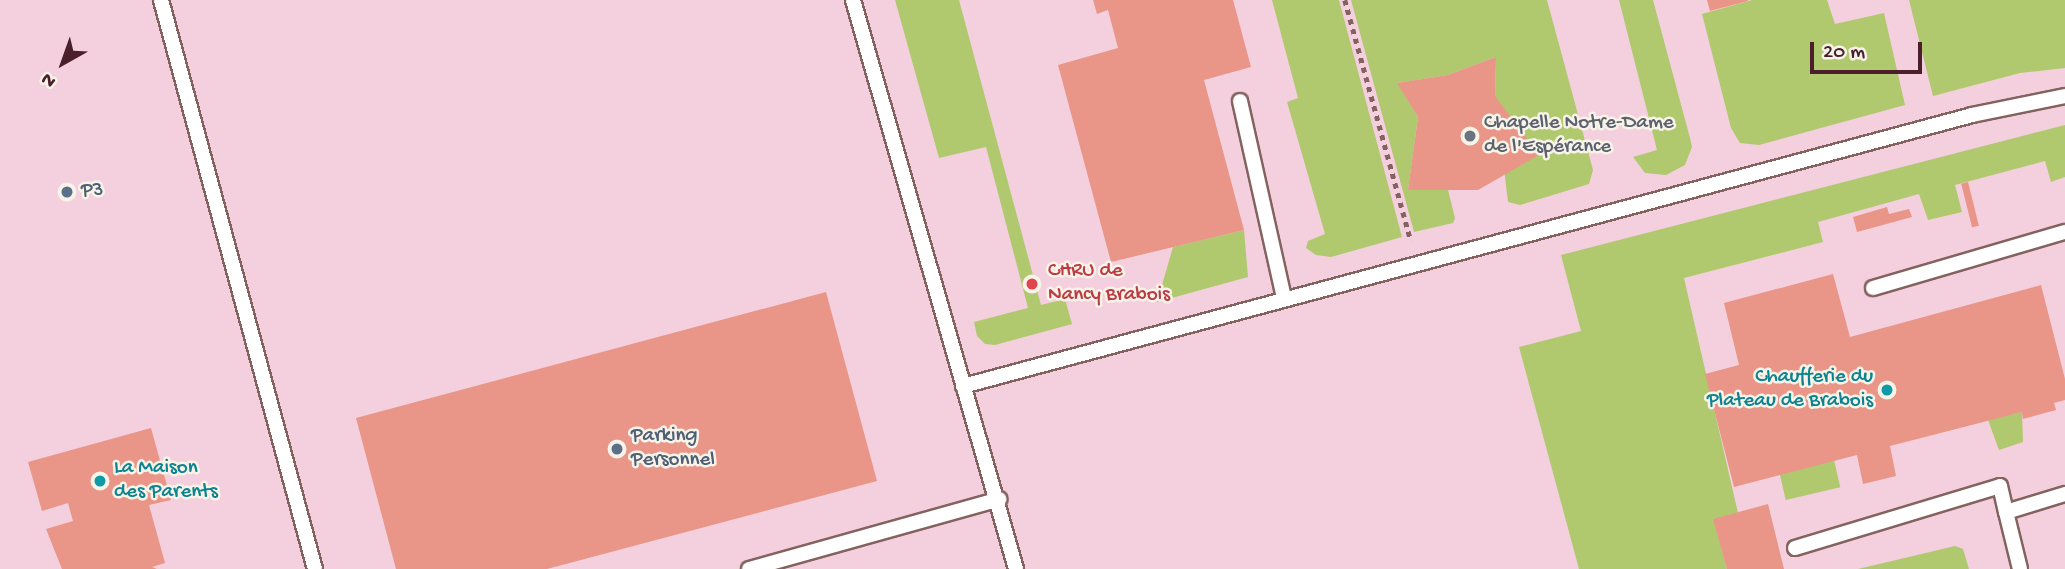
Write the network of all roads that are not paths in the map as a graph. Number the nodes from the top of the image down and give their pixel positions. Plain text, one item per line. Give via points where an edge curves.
1 (161, 0) edge
2 (853, 0) edge
3 (2065, 96) edge
4 (1240, 101) dead end
5 (2065, 232) edge
6 (1873, 288) dead end
7 (1284, 298) junction
8 (963, 386) junction
9 (2065, 494) edge
10 (999, 499) junction
11 (2006, 512) junction
12 (1795, 548) dead end
13 (315, 569) edge
14 (749, 569) edge
15 (1017, 569) edge
16 (2020, 569) edge

1 - 13 lane
2 - 8 lane
3 - 7 lane via 1972,115
4 - 7 lane
5 - 6 lane
7 - 8 lane
8 - 10 lane
9 - 11 lane
10 - 14 lane
10 - 15 lane
11 - 12 lane via 2000,486
11 - 16 lane

